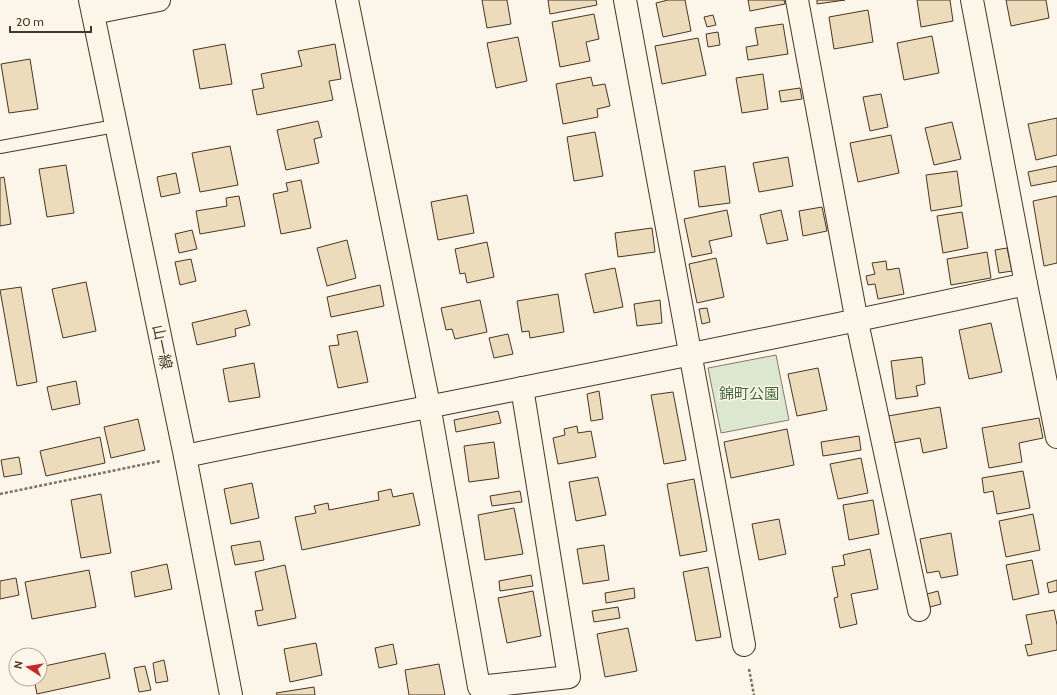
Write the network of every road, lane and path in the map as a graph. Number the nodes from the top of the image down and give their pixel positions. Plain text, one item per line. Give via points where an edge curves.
1 (160, 0) edge
2 (347, 0) edge
3 (625, 0) edge
4 (797, 0) edge
5 (972, 0) edge
6 (91, 7) edge
7 (115, 126) junction
8 (0, 148) edge
9 (1026, 284) junction
10 (857, 322) junction
11 (692, 354) junction
12 (522, 388) junction
13 (429, 405) junction
14 (1057, 437) edge
15 (185, 456) junction
16 (0, 494) edge
17 (919, 610) dead end
18 (744, 645) dead end
19 (231, 695) edge

1 - 6 street
2 - 13 street
3 - 11 street
4 - 10 street
5 - 9 street
6 - 7 street, 山一線
7 - 8 lane
7 - 15 street, 山一線
9 - 10 street
9 - 14 street
10 - 11 street
10 - 17 street
11 - 12 street
11 - 18 street
12 - 13 street
12 - 13 street via 568,677 479,688
13 - 15 street
15 - 16 path
15 - 19 street, 山一線

